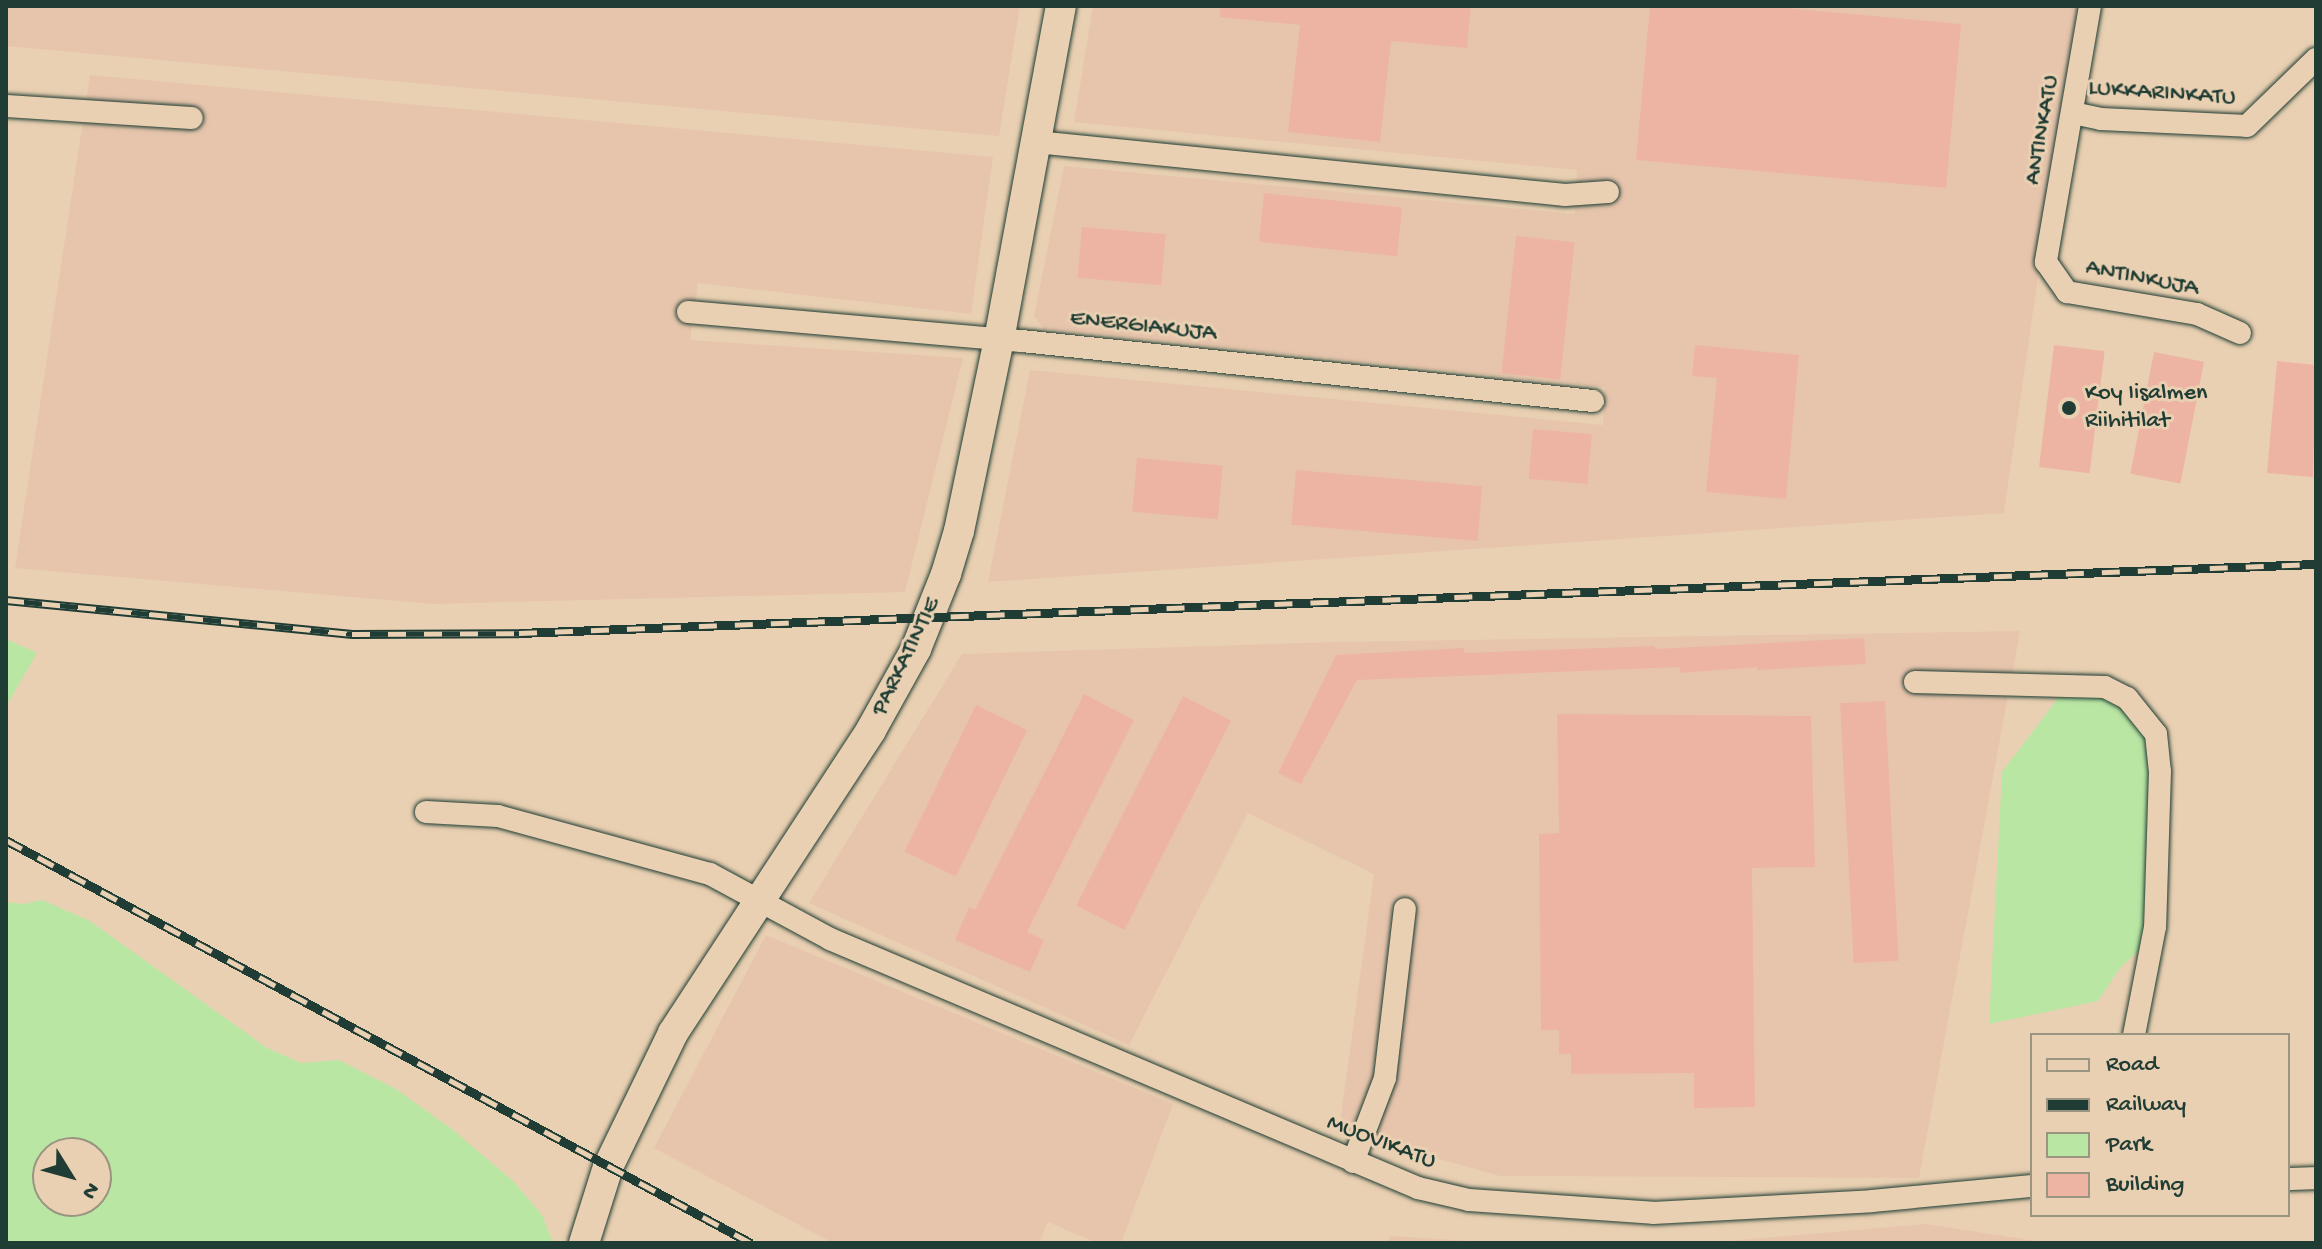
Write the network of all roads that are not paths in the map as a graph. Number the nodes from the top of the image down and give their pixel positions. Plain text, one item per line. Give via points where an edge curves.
1 (1061, 6) edge
2 (2090, 6) edge
3 (2316, 59) edge
4 (6, 106) edge
5 (2073, 113) junction
6 (192, 118) dead end
7 (1036, 142) junction
8 (1608, 192) dead end
9 (2046, 262) joint
10 (688, 312) dead end
11 (2240, 333) dead end
12 (999, 340) junction
13 (1593, 401) dead end
14 (1915, 682) dead end
15 (426, 812) dead end
16 (761, 900) junction
17 (1405, 909) dead end
18 (2134, 1033) edge
19 (1353, 1162) junction
20 (2314, 1178) dead end
21 (2290, 1179) edge
22 (2030, 1186) edge
23 (584, 1243) edge

1 - 7 street, PARKATINTIE
2 - 5 street, ANTINKATU
3 - 5 street, LUKKARINKATU via 2247,126
4 - 6 street
5 - 9 street, ANTINKATU
7 - 8 street via 1565,195
7 - 12 street, PARKATINTIE
9 - 11 street, ANTINKUJA via 2067,292 2197,314
10 - 12 street, ENERGIAKUJA
12 - 13 street, ENERGIAKUJA
12 - 16 street, PARKATINTIE via 959,531 916,649 871,730
14 - 18 street via 2105,687 2127,698 2156,734 2160,771 2155,927
15 - 16 street, MUOVIKATU via 498,816 678,863
16 - 19 street, MUOVIKATU via 830,939
16 - 23 street, PARKATINTIE via 673,1033 608,1167
17 - 19 street via 1385,1078
19 - 22 street, MUOVIKATU via 1418,1188 1469,1200 1653,1213
20 - 21 street

